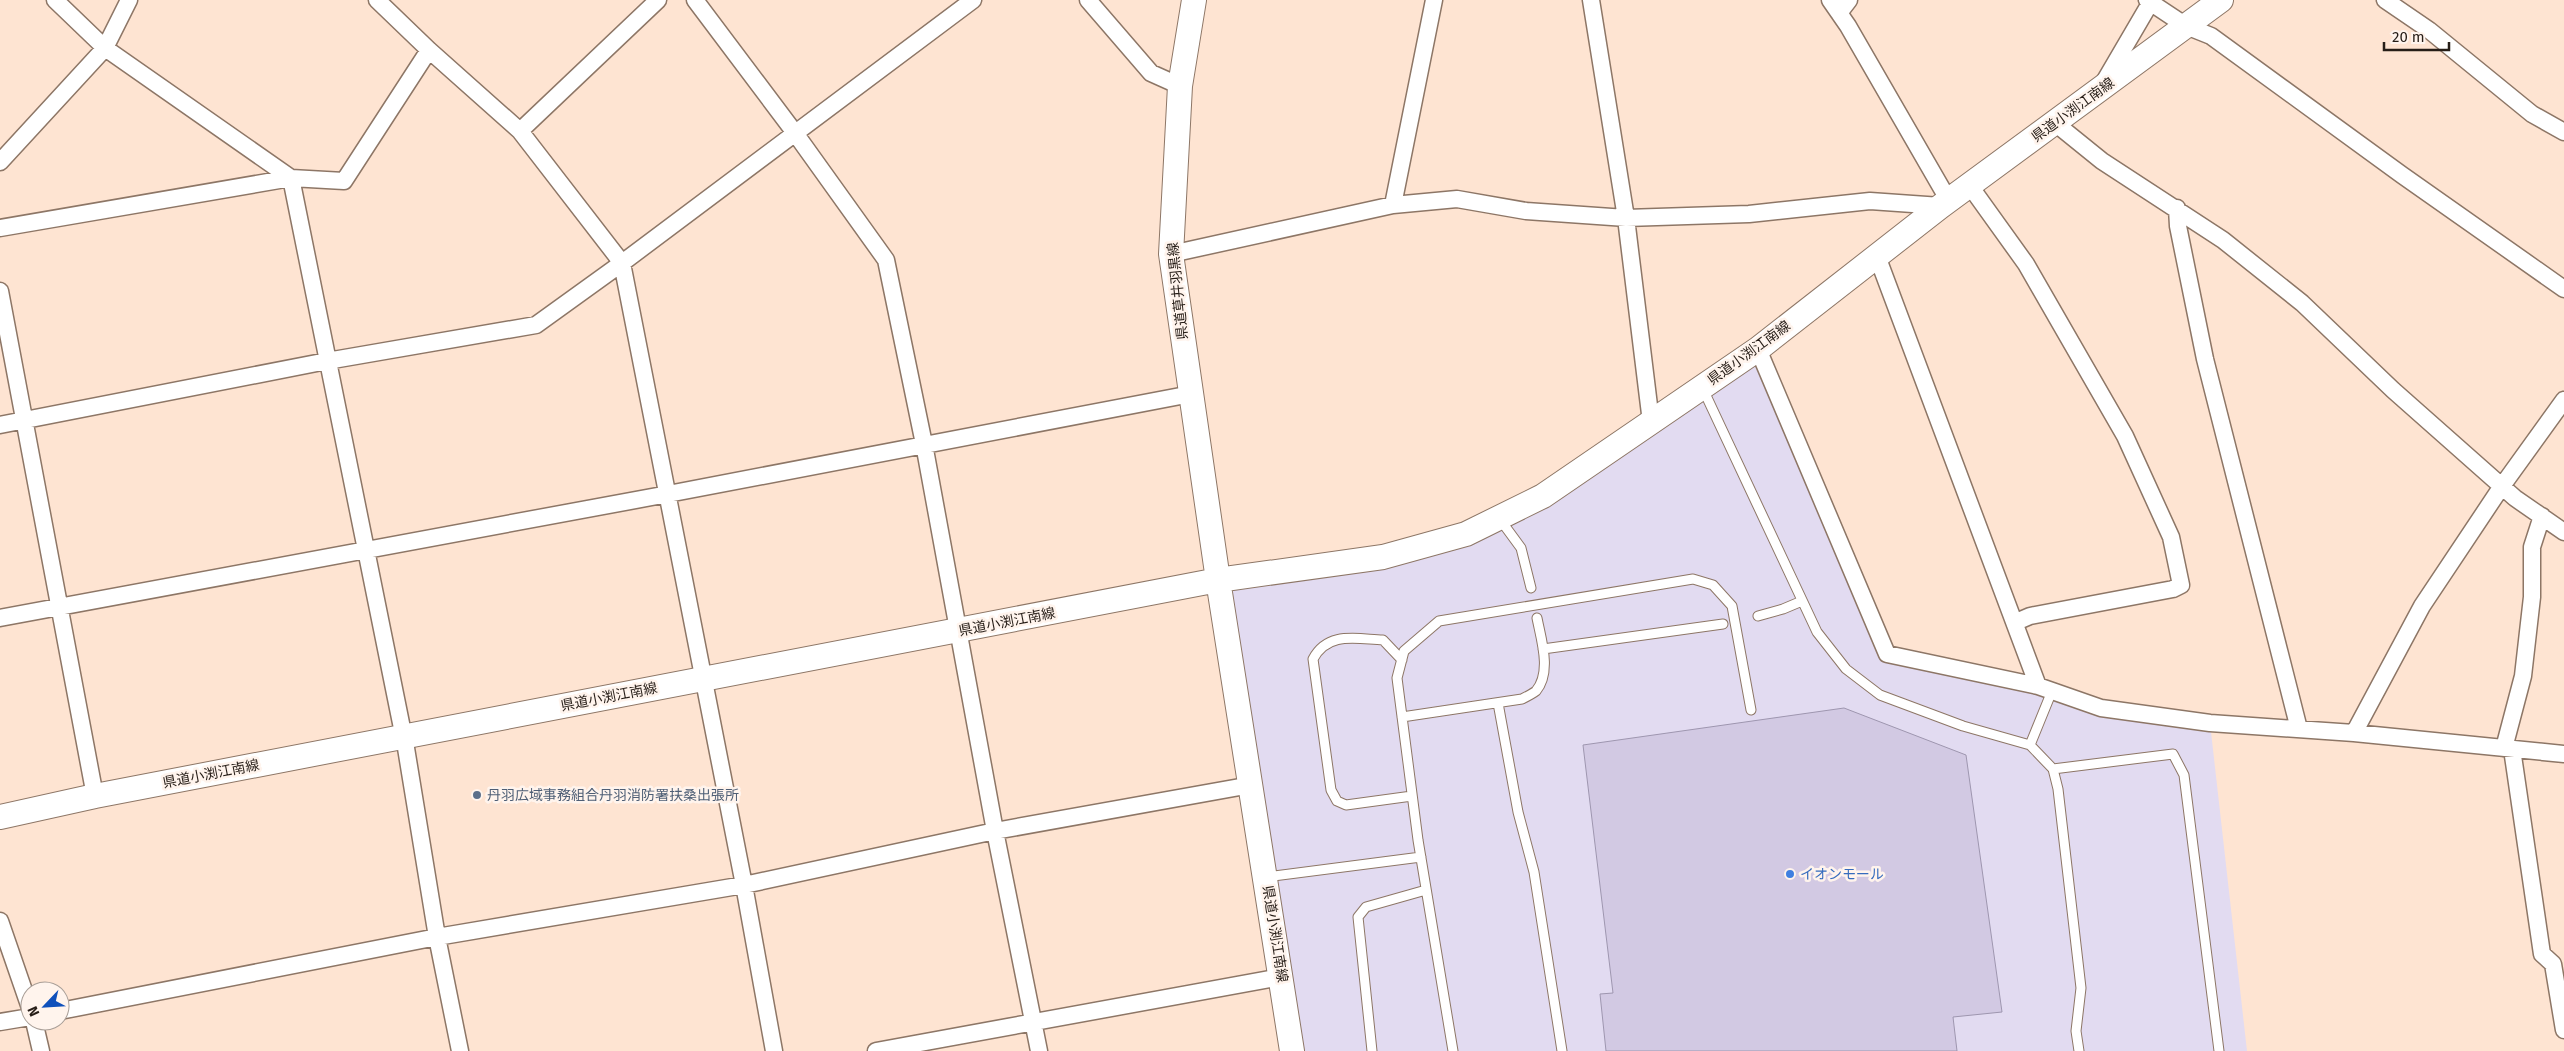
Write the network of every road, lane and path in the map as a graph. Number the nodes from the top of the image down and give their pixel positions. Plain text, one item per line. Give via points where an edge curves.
1 (55, 0) edge
2 (130, 0) edge
3 (377, 0) edge
4 (658, 0) edge
5 (695, 0) edge
6 (973, 0) edge
7 (1088, 0) edge
8 (1194, 0) edge
9 (1434, 0) edge
10 (1591, 0) edge
11 (2221, 0) edge
12 (2385, 0) edge
13 (2150, 1) edge
14 (1839, 4) edge
15 (2186, 26) junction
16 (105, 48) junction
17 (429, 50) junction
18 (1180, 86) junction
19 (2099, 91) junction
20 (2055, 123) junction
21 (520, 131) junction
22 (2564, 132) edge
23 (795, 133) junction
24 (0, 162) edge
25 (292, 178) junction
26 (1970, 186) junction
27 (1945, 204) junction
28 (1393, 205) junction
29 (2176, 208) junction
30 (1626, 218) junction
31 (0, 228) edge
32 (1171, 254) junction
33 (1877, 256) junction
34 (622, 263) junction
35 (2564, 289) edge
36 (0, 292) edge
37 (1758, 349) junction
38 (328, 361) junction
39 (1702, 387) junction
40 (1191, 394) junction
41 (2564, 400) edge
42 (24, 420) junction
43 (1651, 422) junction
44 (0, 425) edge
45 (924, 444) junction
46 (2502, 486) junction
47 (668, 494) junction
48 (2542, 516) junction
49 (1499, 518) junction
50 (2564, 532) edge
51 (365, 550) junction
52 (1218, 580) junction
53 (1531, 588) dead end
54 (1802, 600) junction
55 (60, 607) junction
56 (1758, 616) dead end
57 (0, 618) edge
58 (1537, 618) dead end
59 (2016, 622) junction
60 (1723, 624) dead end
61 (959, 631) junction
62 (1543, 648) junction
63 (1402, 660) junction
64 (702, 679) junction
65 (2045, 688) junction
66 (1498, 703) junction
67 (1751, 710) dead end
68 (1402, 717) junction
69 (2299, 729) junction
70 (2354, 733) junction
71 (402, 737) junction
72 (2030, 745) junction
73 (2508, 748) junction
74 (2564, 754) edge
75 (2053, 769) junction
76 (1251, 785) junction
77 (95, 796) junction
78 (1412, 796) junction
79 (0, 817) edge
80 (994, 831) junction
81 (1421, 857) junction
82 (1266, 877) junction
83 (744, 885) junction
84 (1426, 890) junction
85 (0, 921) edge
86 (437, 937) junction
87 (1281, 976) junction
88 (21, 981) edge
89 (70, 1009) edge
90 (20, 1019) edge
91 (0, 1022) edge
92 (1034, 1022) junction
93 (2564, 1030) edge
94 (36, 1031) edge
95 (41, 1051) edge
96 (460, 1051) edge
97 (774, 1051) edge
98 (876, 1051) edge
99 (1040, 1051) edge
100 (1292, 1051) edge
101 (1372, 1051) edge
102 (1453, 1051) edge
103 (1562, 1051) edge
104 (2079, 1051) edge
105 (2219, 1051) edge

1 - 16 street
2 - 16 street
3 - 17 street
4 - 21 street
5 - 23 street
6 - 23 street
7 - 18 street via 1151,73
8 - 18 main road, 県道草井羽黒線
9 - 28 street
10 - 30 street
11 - 15 main road, 県道小渕江南線
12 - 22 street via 2429,30 2532,114
13 - 15 street
13 - 19 street
14 - 27 street
15 - 19 main road, 県道小渕江南線
15 - 35 street via 2211,36
16 - 24 street
16 - 25 street
17 - 21 street
17 - 25 street via 344,181
18 - 32 main road, 県道草井羽黒線
19 - 20 main road, 県道小渕江南線
20 - 26 main road, 県道小渕江南線
20 - 29 street via 2102,161
21 - 34 street
23 - 34 street
23 - 45 street via 886,260
25 - 31 street
25 - 38 street
26 - 27 main road, 県道小渕江南線
26 - 59 street via 2026,264 2125,436 2171,537 2182,585 2030,616
27 - 30 street via 1870,201 1749,214
27 - 33 main road, 県道小渕江南線
28 - 30 street via 1457,199 1526,211
28 - 32 street
29 - 46 street via 2302,302 2393,390
29 - 69 street via 2205,359
30 - 43 street
32 - 40 main road, 県道草井羽黒線
33 - 37 main road, 県道小渕江南線
33 - 59 street
34 - 38 street via 536,325
34 - 47 street
36 - 42 street
37 - 39 main road, 県道小渕江南線
37 - 65 street via 1887,654
38 - 42 street
38 - 51 street
39 - 43 main road, 県道小渕江南線
39 - 54 lane
40 - 45 street
40 - 52 main road, 県道草井羽黒線
41 - 46 street
42 - 44 street
42 - 55 street
43 - 49 main road, 県道小渕江南線 via 1543,496
45 - 47 street
45 - 61 street
46 - 48 street
46 - 70 street via 2422,606
47 - 51 street
47 - 64 street
48 - 50 street
48 - 73 street via 2532,547 2532,597 2523,676
49 - 52 main road, 県道小渕江南線 via 1466,534 1383,557
49 - 53 lane via 1521,548
51 - 55 street
51 - 71 street
52 - 61 main road, 県道小渕江南線
52 - 76 main road, 県道小渕江南線
54 - 56 lane
54 - 72 lane via 1817,632 1846,669 1880,695 1964,726
55 - 57 street
55 - 77 street
58 - 62 lane
59 - 65 street
60 - 62 lane
61 - 64 main road, 県道小渕江南線
61 - 80 street
62 - 66 lane via 1544,675 1535,691 1522,699
63 - 67 lane via 1404,651 1439,621 1692,579 1714,585 1732,606
63 - 68 lane via 1397,678
63 - 78 lane via 1383,640 1336,639 1319,647 1313,659 1332,790 1337,801 1346,805
64 - 71 main road, 県道小渕江南線
64 - 83 street
65 - 69 street via 2101,708 2210,723
65 - 72 lane
66 - 68 lane
66 - 103 lane via 1518,812 1534,872
68 - 78 lane
69 - 70 street
70 - 73 street
71 - 77 main road, 県道小渕江南線
71 - 86 street
72 - 75 lane
73 - 74 street
73 - 93 street via 2542,954 2553,964
75 - 104 lane via 2081,988 2076,1031
75 - 105 lane via 2173,754 2184,775
76 - 80 street
76 - 82 main road, 県道小渕江南線
77 - 79 main road, 県道小渕江南線
78 - 81 lane
80 - 83 street
80 - 92 street
81 - 82 lane
81 - 84 lane
82 - 87 main road, 県道小渕江南線
83 - 86 street
83 - 97 street
84 - 101 lane via 1366,906 1358,917
84 - 102 lane
85 - 88 street
86 - 89 street
86 - 96 street
87 - 92 street
87 - 100 main road, 県道小渕江南線
90 - 91 street
92 - 98 street
92 - 99 street
94 - 95 street

